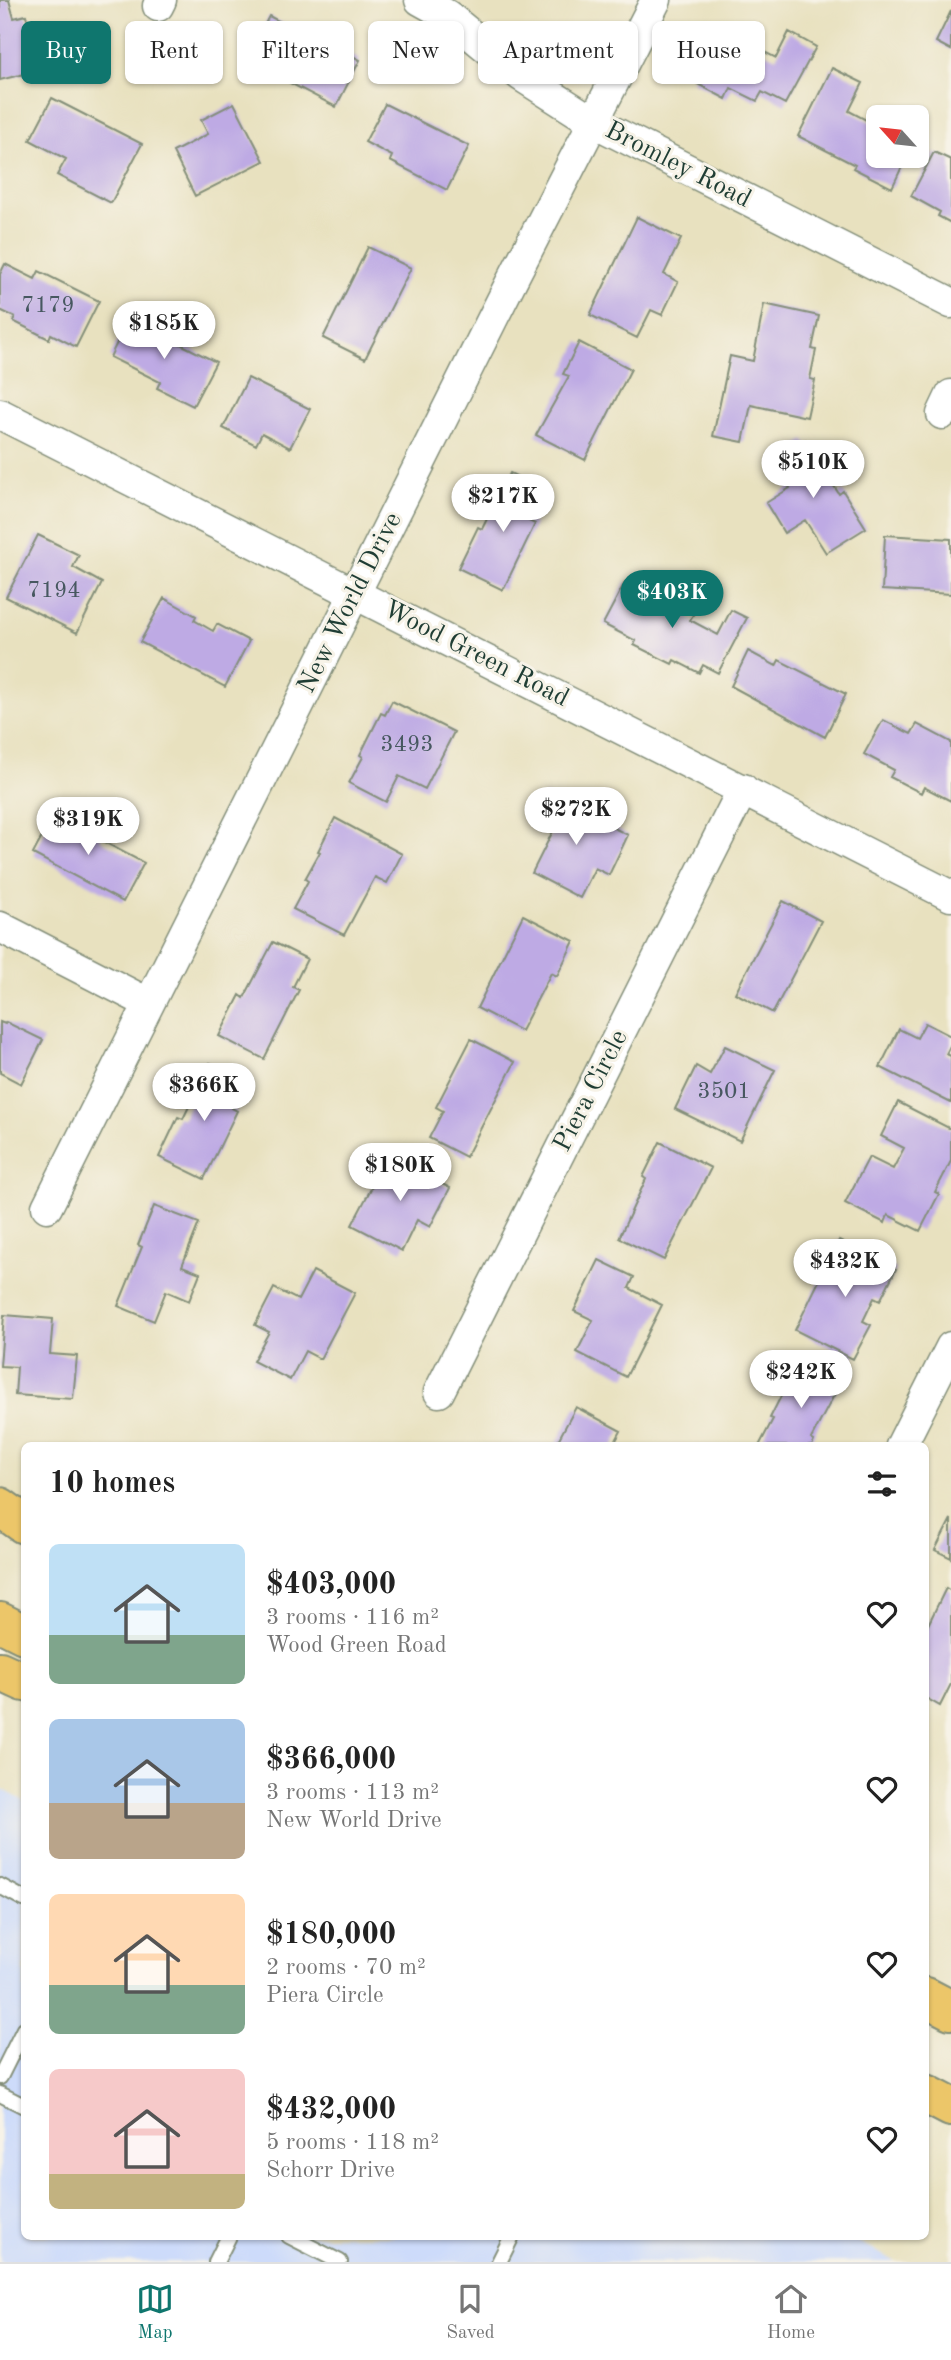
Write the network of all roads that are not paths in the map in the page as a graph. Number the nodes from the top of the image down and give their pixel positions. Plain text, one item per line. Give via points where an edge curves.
1 (420, 0) edge
2 (656, 0) edge
3 (592, 121) junction
4 (951, 303) edge
5 (0, 414) edge
6 (355, 592) junction
7 (743, 789) junction
8 (951, 896) edge
9 (0, 927) edge
10 (148, 1003) junction
11 (47, 1207) dead end
12 (951, 1347) edge
13 (439, 1392) dead end
14 (903, 1442) edge
15 (0, 1507) edge
16 (21, 1522) edge
17 (0, 1525) edge
18 (21, 1536) edge
19 (0, 1622) edge
20 (21, 1632) edge
21 (0, 1671) edge
22 (21, 1681) edge
23 (0, 1886) edge
24 (21, 1897) edge
25 (929, 1999) edge
26 (951, 2010) edge
27 (21, 2035) edge
28 (0, 2077) edge
29 (0, 2094) edge
30 (929, 2096) edge
31 (21, 2104) edge
32 (951, 2107) edge
33 (227, 2240) edge
34 (297, 2240) edge
35 (510, 2240) edge
36 (216, 2262) edge
37 (340, 2262) edge
38 (499, 2262) edge

1 - 3 street, Bromley Road via 447,15 520,75
2 - 3 street, New World Drive
3 - 4 street, Bromley Road
3 - 6 street, New World Drive
5 - 6 street, Wood Green Road
6 - 7 street, Wood Green Road
6 - 10 street, New World Drive
7 - 8 street, Wood Green Road
7 - 13 street, Piera Circle
9 - 10 street
10 - 11 street, New World Drive
12 - 14 street
15 - 16 highway
17 - 18 highway
19 - 20 highway
21 - 22 highway
23 - 24 lane
25 - 26 highway
27 - 28 lane
29 - 31 lane
30 - 32 highway
33 - 36 lane
34 - 37 lane
35 - 38 lane

